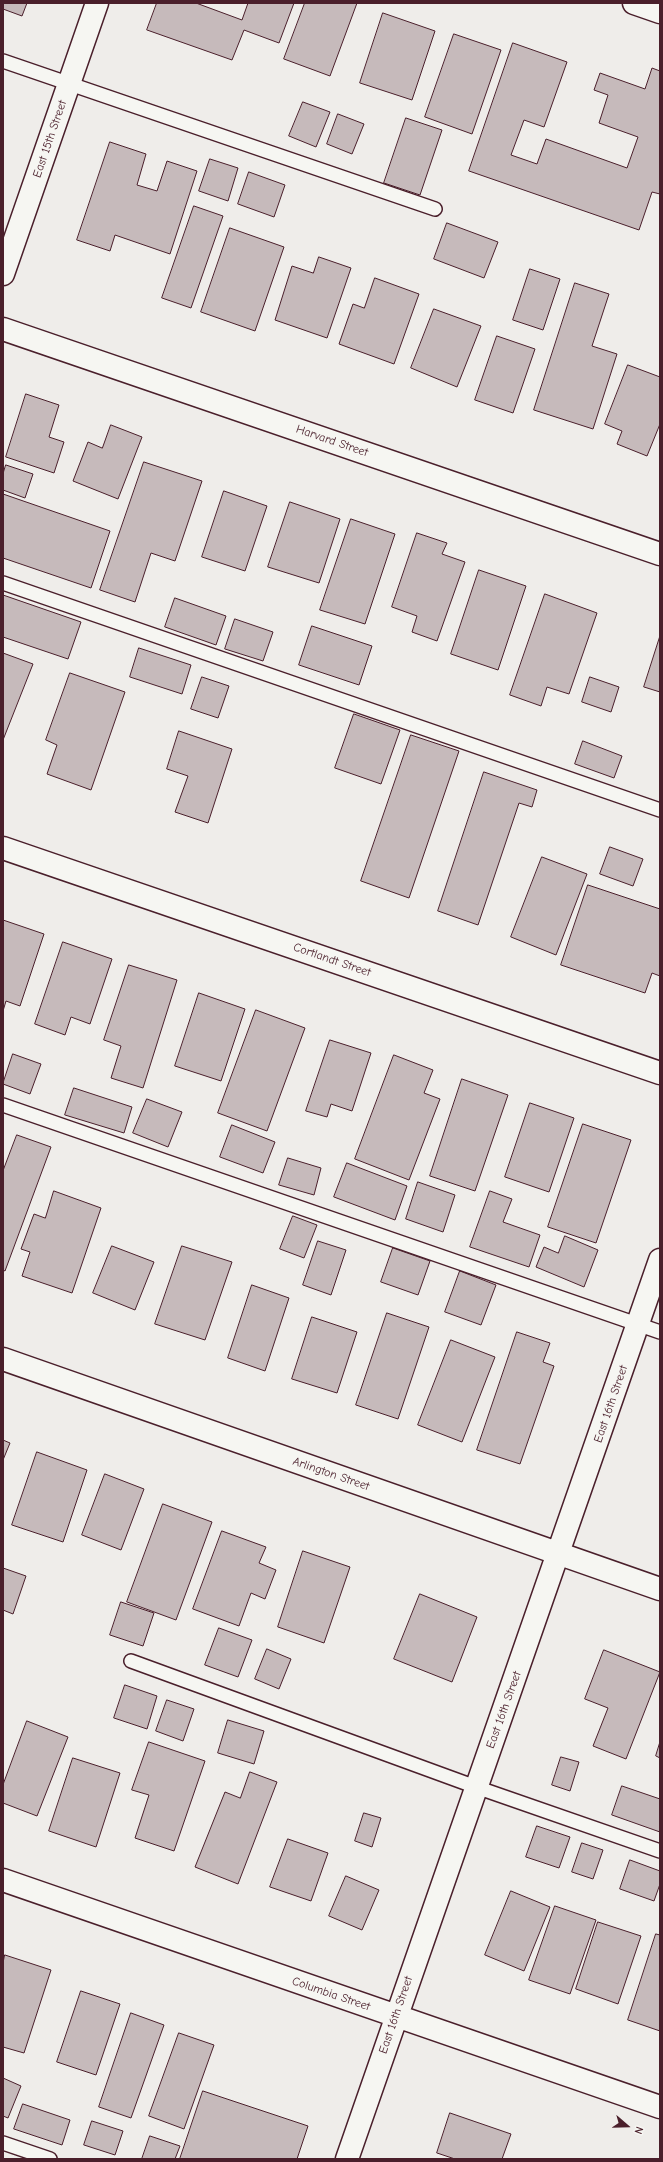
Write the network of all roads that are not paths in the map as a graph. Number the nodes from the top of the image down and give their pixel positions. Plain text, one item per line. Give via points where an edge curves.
1 (97, 3) edge
2 (634, 3) edge
3 (660, 12) edge
4 (3, 61) edge
5 (69, 84) junction
6 (434, 209) dead end
7 (3, 274) edge
8 (3, 329) edge
9 (660, 554) edge
10 (3, 583) edge
11 (660, 810) edge
12 (3, 848) edge
13 (660, 1073) edge
14 (3, 1106) edge
15 (660, 1260) edge
16 (638, 1325) junction
17 (660, 1332) edge
18 (3, 1359) edge
19 (559, 1554) junction
20 (660, 1589) edge
21 (131, 1660) dead end
22 (476, 1787) junction
23 (660, 1851) edge
24 (3, 1880) edge
25 (396, 2016) junction
26 (660, 2107) edge
27 (3, 2143) edge
28 (50, 2159) edge
29 (347, 2159) edge

1 - 5 street, East 15th Street
2 - 3 street
4 - 5 lane
5 - 6 lane
5 - 7 street, East 15th Street
8 - 9 street, Harvard Street
10 - 11 lane
12 - 13 street, Cortlandt Street
14 - 16 lane
15 - 16 street, East 16th Street
16 - 17 lane
16 - 19 street, East 16th Street
18 - 19 street, Arlington Street
19 - 20 street, Arlington Street
19 - 22 street, East 16th Street
21 - 22 lane
22 - 23 lane
22 - 25 street, East 16th Street
24 - 25 street, Columbia Street
25 - 26 street, Columbia Street
25 - 29 street, East 16th Street
27 - 28 lane

